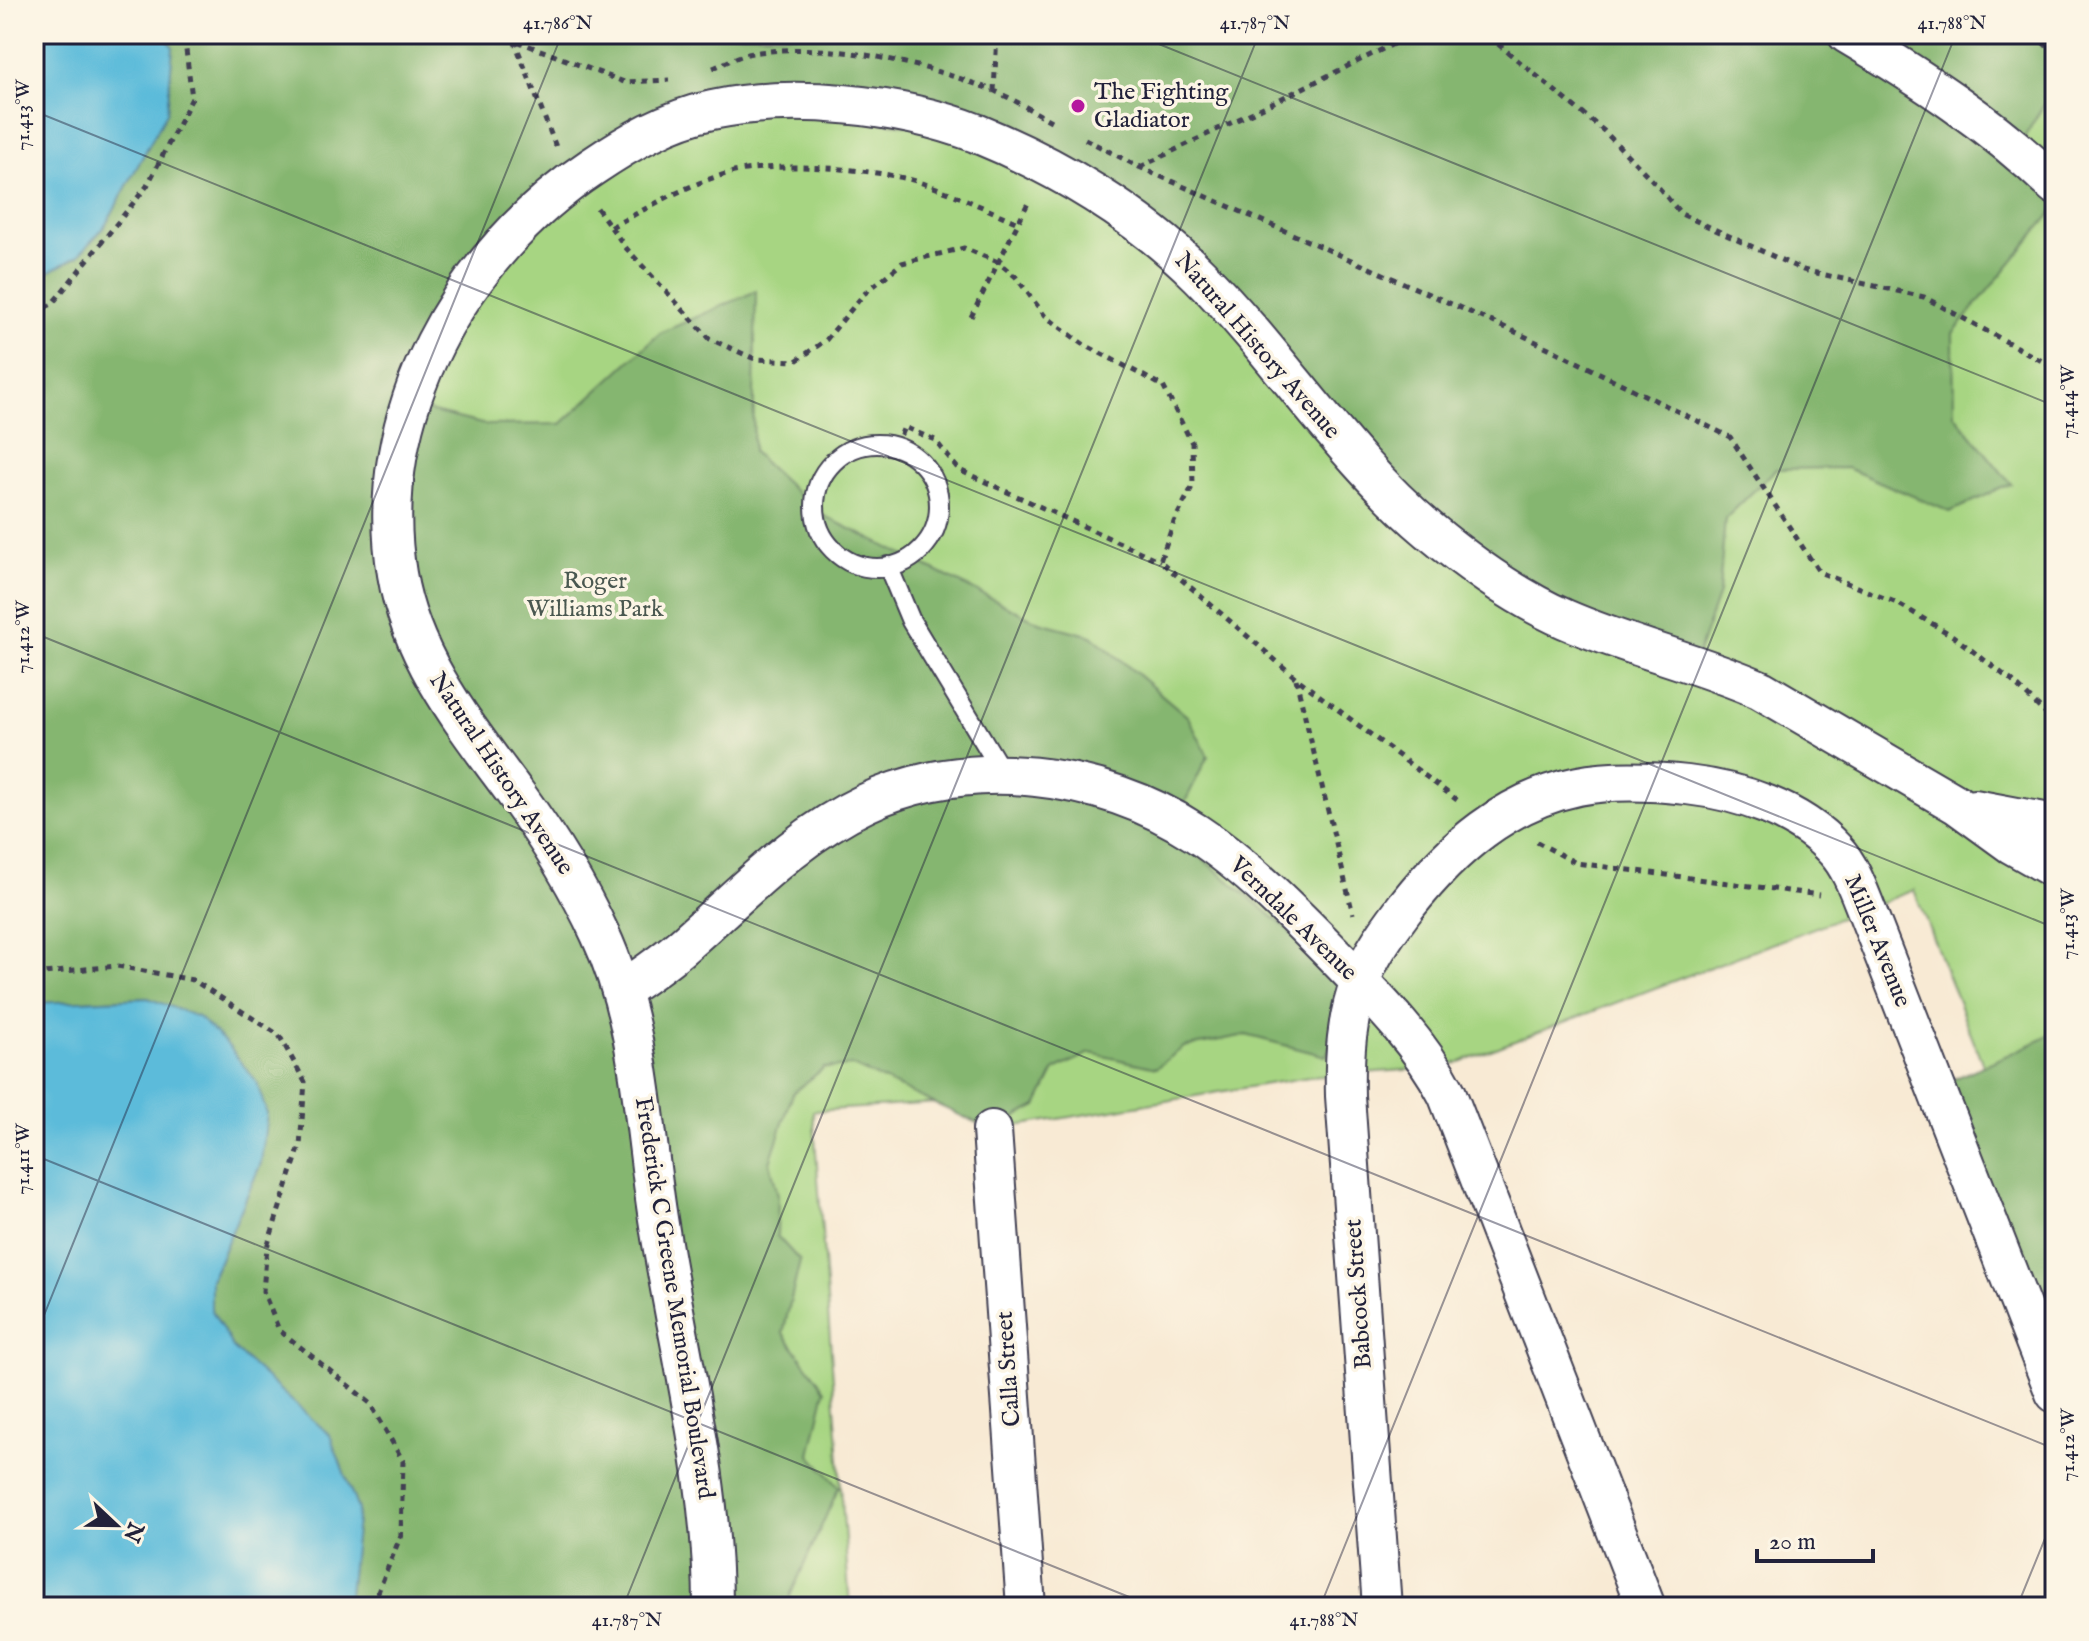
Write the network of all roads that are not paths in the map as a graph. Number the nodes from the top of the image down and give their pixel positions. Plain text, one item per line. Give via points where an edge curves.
1 (1847, 34) edge
2 (2055, 185) edge
3 (888, 566) junction
4 (1004, 775) junction
5 (1956, 804) junction
6 (2055, 824) edge
7 (2055, 869) edge
8 (1360, 982) junction
9 (621, 991) junction
10 (992, 1130) dead end
11 (2055, 1393) edge
12 (713, 1607) edge
13 (1026, 1607) edge
14 (1382, 1607) edge
15 (1646, 1607) edge

1 - 2 street via 1977,118
3 - 3 lane via 923,547 939,505 922,463 896,446 877,443 844,453 832,463 815,502 818,526 839,555 861,566
3 - 4 lane via 911,621
4 - 8 street, Verndale Avenue via 1089,787 1179,822 1240,866
4 - 9 street, Verndale Avenue via 915,786 826,823
5 - 6 street, Natural History Avenue
5 - 7 street, Natural History Avenue
5 - 9 street, Natural History Avenue via 1761,690 1568,621 1504,587 1434,535 1382,487 1206,281 1104,200 1015,151 922,116 781,103 713,110 649,132 578,176 518,226 444,324 422,372 393,493 401,589 425,660 571,879 603,940
8 - 11 street, Miller Avenue via 1378,945 1445,861 1495,820 1547,795 1611,782 1711,788 1771,807 1819,835 1836,851 1858,889
8 - 14 street, Babcock Street via 1347,1031 1345,1087
8 - 15 street, Verndale Avenue via 1424,1055 1447,1094
9 - 12 street, Frederick C Greene Memorial Boulevard via 709,1515
10 - 13 street, Calla Street

